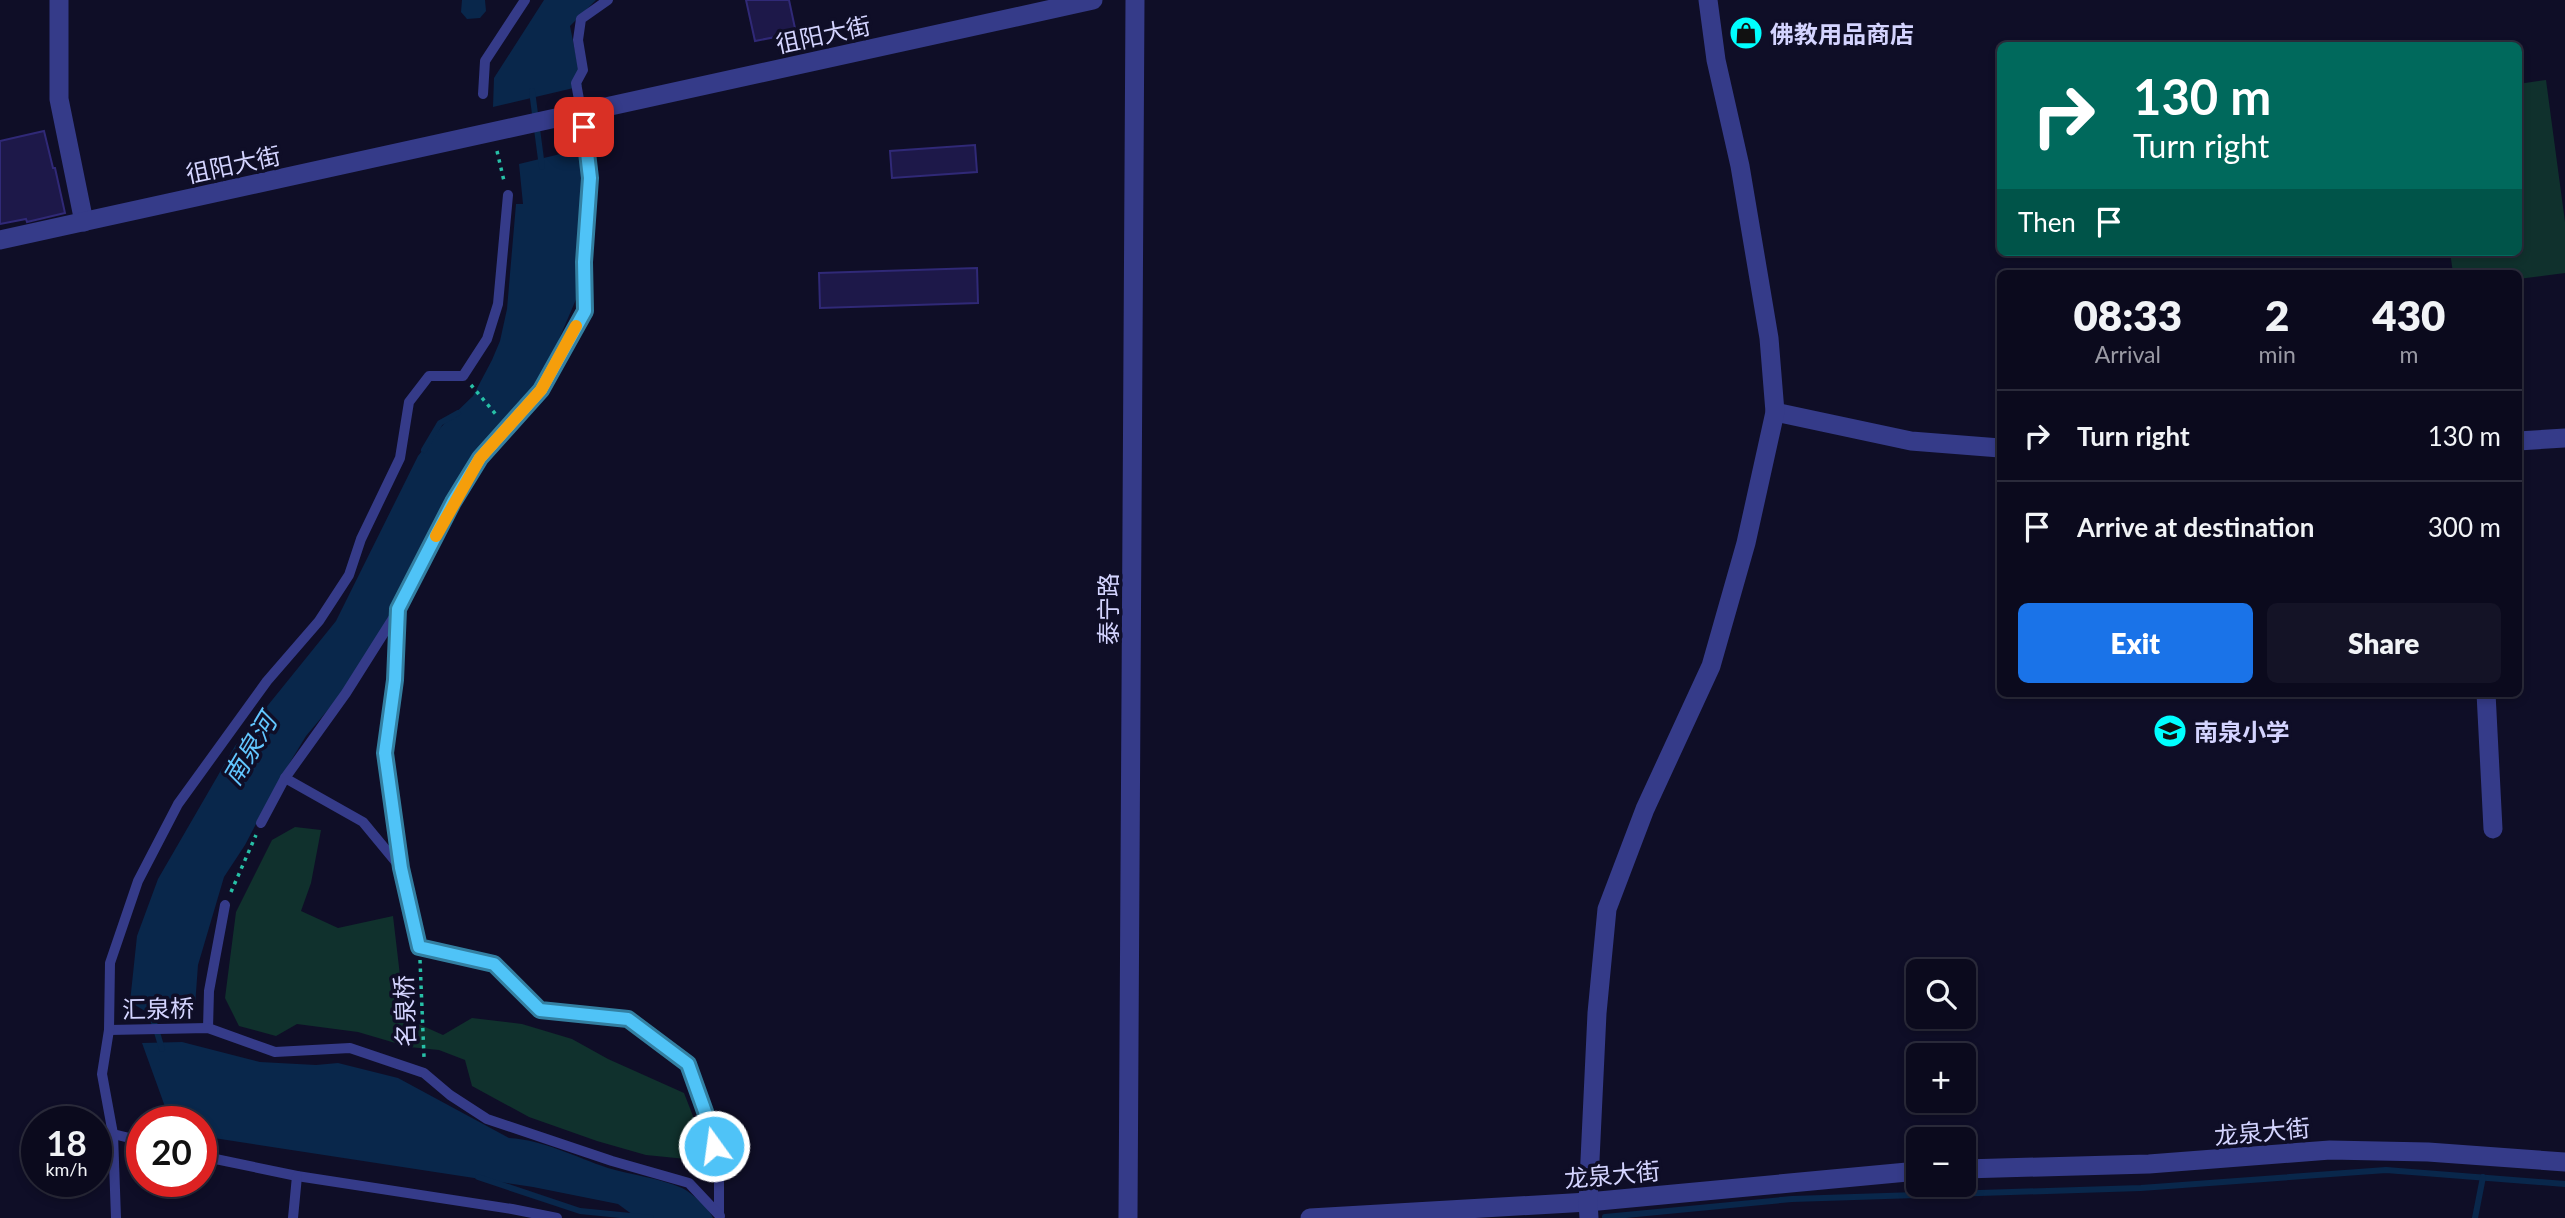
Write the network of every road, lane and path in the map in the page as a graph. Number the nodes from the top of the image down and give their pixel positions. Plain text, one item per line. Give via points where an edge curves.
1 (58, 0) edge
2 (524, 0) edge
3 (608, 0) edge
4 (1093, 0) edge
5 (1135, 0) edge
6 (1708, 0) edge
7 (483, 94) dead end
8 (485, 135) junction
9 (508, 195) joint
10 (84, 222) junction
11 (0, 240) edge
12 (463, 376) junction
13 (1775, 412) junction
14 (508, 427) junction
15 (2565, 438) edge
16 (2522, 441) edge
17 (1997, 448) edge
18 (398, 609) junction
19 (2486, 697) edge
20 (285, 778) junction
21 (261, 823) joint
22 (2493, 829) dead end
23 (401, 868) junction
24 (225, 905) joint
25 (419, 947) junction
26 (208, 1028) junction
27 (109, 1030) junction
28 (424, 1073) junction
29 (113, 1134) junction
30 (126, 1137) edge
31 (217, 1159) edge
32 (2565, 1162) edge
33 (1976, 1169) edge
34 (1906, 1172) edge
35 (297, 1176) junction
36 (1589, 1210) edge
37 (720, 1216) edge
38 (116, 1218) edge
39 (293, 1218) edge
40 (557, 1218) edge
41 (1128, 1218) edge
42 (1310, 1218) edge

1 - 10 street via 59,99
2 - 7 lane via 485,61
3 - 14 lane via 581,19 578,40 583,70 576,83 590,178 585,311 541,390
4 - 8 street, 徂阳大街
5 - 41 street, 泰宁路
6 - 13 street via 1769,338
8 - 9 path
8 - 10 street, 徂阳大街
9 - 12 lane via 498,304 486,339
10 - 11 street, 徂阳大街
12 - 14 path
12 - 27 lane via 429,376 409,402 400,458 349,575 178,804 138,881 110,963
13 - 17 street via 1910,441
13 - 36 street via 1746,543 1711,666 1645,809 1607,909 1597,1013
14 - 18 lane via 480,458 453,502
15 - 16 street
18 - 20 lane
18 - 23 lane via 385,753
19 - 22 street
20 - 21 lane
20 - 23 lane via 363,822
21 - 24 path
23 - 25 lane
24 - 26 lane via 209,990
25 - 28 path, 名泉桥
25 - 37 lane via 494,964 540,1010 628,1019 688,1064 708,1120 719,1171
26 - 27 lane, 汇泉桥
26 - 28 lane via 275,1052 350,1048
27 - 29 lane via 102,1074
28 - 37 lane via 487,1119 689,1182
29 - 30 lane
29 - 38 lane
31 - 35 lane
32 - 33 street, 龙泉大街 via 2330,1150 2149,1164
34 - 36 street, 龙泉大街
35 - 39 lane
35 - 40 lane
36 - 42 street, 龙泉大街

